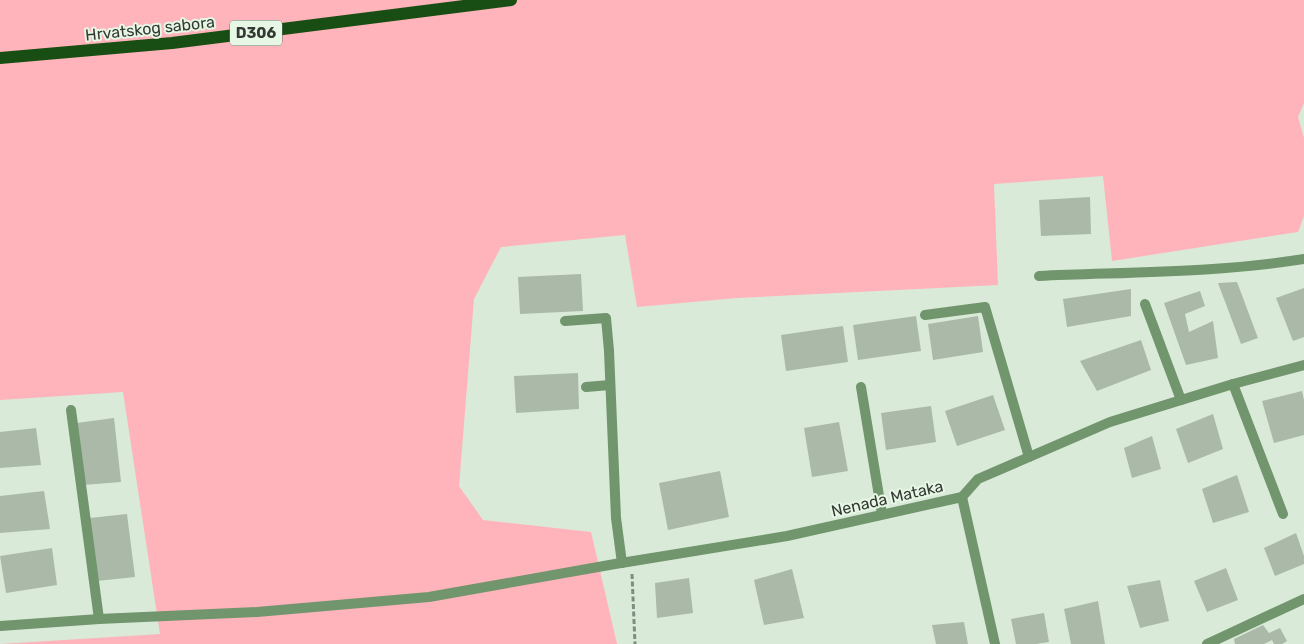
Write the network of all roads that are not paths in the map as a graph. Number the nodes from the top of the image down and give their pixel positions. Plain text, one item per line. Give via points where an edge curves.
1 (511, 0) edge
2 (0, 58) edge
3 (1304, 259) edge
4 (1039, 276) dead end
5 (1145, 304) dead end
6 (925, 315) dead end
7 (565, 320) dead end
8 (1304, 364) edge
9 (1234, 384) junction
10 (610, 385) junction
11 (586, 387) dead end
12 (861, 387) dead end
13 (1181, 400) junction
14 (70, 410) dead end
15 (1029, 457) junction
16 (962, 497) junction
17 (882, 514) junction
18 (1283, 514) dead end
19 (623, 563) junction
20 (1304, 599) edge
21 (99, 619) junction
22 (0, 626) edge
23 (996, 644) edge
24 (1207, 644) edge

1 - 2 main road, Hrvatskog sabora / D306 via 172,43
3 - 4 street via 1275,264
5 - 13 street
6 - 15 street via 985,307
7 - 10 street via 606,318
8 - 9 street, Nenada Mataka
9 - 13 street, Nenada Mataka
9 - 18 street
10 - 11 street
10 - 19 street via 616,518
12 - 17 street
13 - 15 street, Nenada Mataka via 1110,422
14 - 21 street
15 - 16 street, Nenada Mataka via 978,479
16 - 17 street, Nenada Mataka
16 - 23 street
17 - 19 street, Nenada Mataka via 787,536
19 - 21 street, Nenada Mataka via 429,597 256,612
20 - 24 street
21 - 22 street, Nenada Mataka

